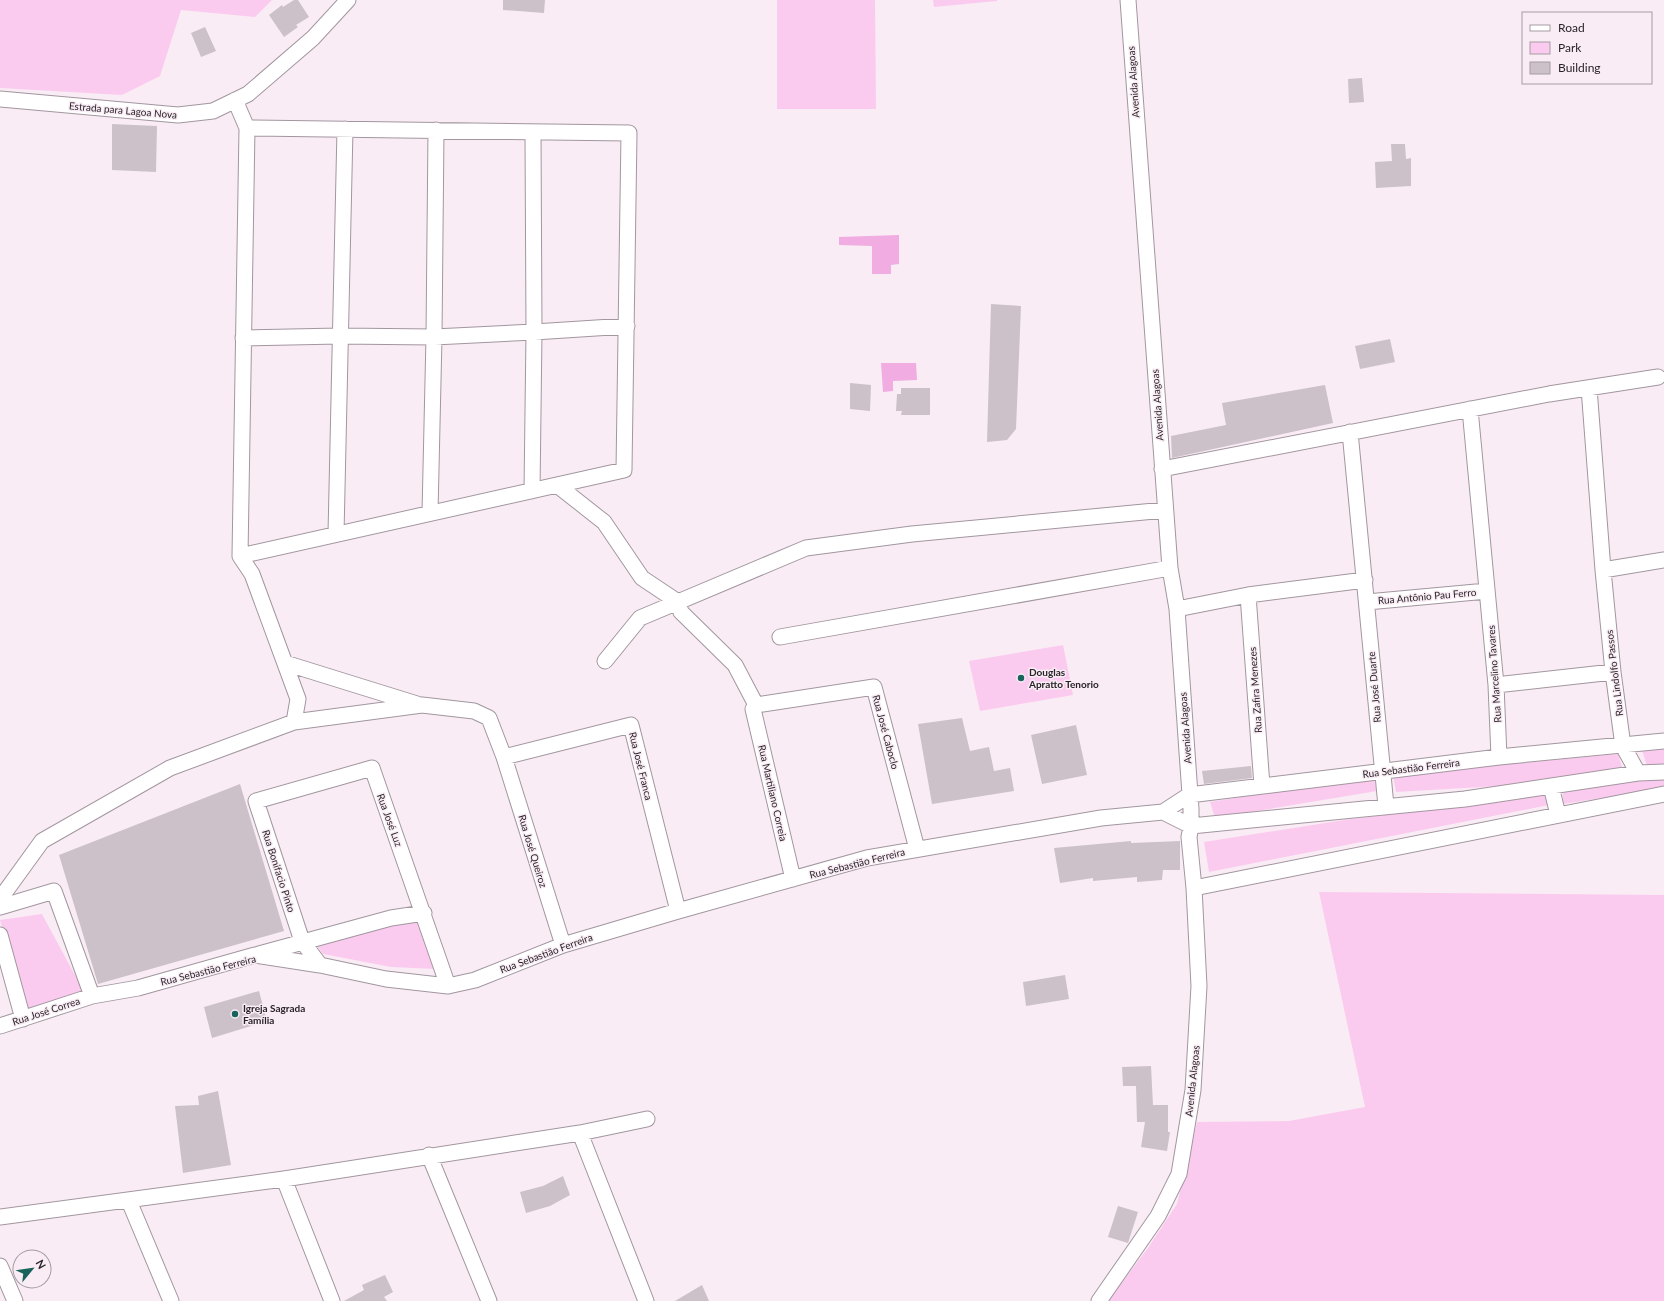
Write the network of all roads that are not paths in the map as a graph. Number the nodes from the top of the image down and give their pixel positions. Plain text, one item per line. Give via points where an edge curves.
1 (348, 0) edge
2 (1128, 0) edge
3 (0, 100) edge
4 (236, 100) junction
5 (247, 128) junction
6 (345, 129) junction
7 (436, 130) junction
8 (533, 132) junction
9 (626, 326) junction
10 (534, 332) junction
11 (340, 336) junction
12 (434, 337) junction
13 (243, 338) junction
14 (1658, 377) dead end
15 (1589, 388) junction
16 (1470, 409) junction
17 (1350, 432) junction
18 (1162, 469) junction
19 (556, 485) junction
20 (532, 490) junction
21 (1166, 510) junction
22 (430, 513) junction
23 (336, 534) junction
24 (240, 556) junction
25 (1664, 560) edge
26 (1170, 568) junction
27 (1603, 570) junction
28 (1365, 580) junction
29 (1487, 591) junction
30 (1248, 595) junction
31 (678, 602) junction
32 (1367, 602) junction
33 (1177, 609) junction
34 (780, 637) dead end
35 (605, 661) dead end
36 (285, 663) junction
37 (1613, 672) junction
38 (1496, 685) junction
39 (422, 705) junction
40 (755, 706) junction
41 (294, 722) junction
42 (1664, 741) edge
43 (1623, 746) junction
44 (504, 757) junction
45 (1499, 757) junction
46 (1382, 771) junction
47 (1664, 772) edge
48 (1638, 773) junction
49 (1262, 786) junction
50 (1551, 786) junction
51 (1664, 794) edge
52 (256, 801) joint
53 (1190, 802) junction
54 (1386, 806) junction
55 (1163, 812) junction
56 (1558, 815) junction
57 (1190, 831) junction
58 (917, 849) junction
59 (792, 879) junction
60 (1194, 888) junction
61 (0, 899) edge
62 (0, 907) edge
63 (678, 911) junction
64 (424, 913) junction
65 (0, 935) edge
66 (302, 941) junction
67 (563, 945) junction
68 (255, 956) junction
69 (320, 965) junction
70 (448, 986) junction
71 (92, 996) junction
72 (23, 1019) junction
73 (0, 1026) edge
74 (647, 1120) dead end
75 (580, 1132) junction
76 (429, 1155) junction
77 (284, 1179) junction
78 (129, 1201) junction
79 (0, 1217) edge
80 (0, 1266) edge
81 (15, 1301) edge
82 (171, 1301) edge
83 (332, 1301) edge
84 (489, 1301) edge
85 (646, 1301) edge
86 (1099, 1301) edge

1 - 4 street, Estrada para Lagoa Nova via 313,38 248,94
2 - 18 street, Avenida Alagoas
3 - 4 street, Estrada para Lagoa Nova via 178,115 212,110
4 - 5 street
5 - 6 street
5 - 13 street
6 - 7 street
6 - 11 street
7 - 8 street
7 - 12 street
8 - 9 street via 629,133
8 - 10 street
9 - 10 street
9 - 19 street via 624,470
10 - 12 street
10 - 20 street
11 - 12 street
11 - 13 street
11 - 23 street
12 - 22 street
13 - 24 street
14 - 15 street
15 - 16 street
15 - 27 street, Rua Lindolfo Passos
16 - 17 street
16 - 29 street, Rua Marcelino Tavares
17 - 18 street
17 - 28 street, Rua José Duarte
18 - 21 street, Avenida Alagoas
19 - 20 street
19 - 31 street via 604,522 642,578
20 - 22 street
21 - 26 street, Avenida Alagoas
21 - 31 street via 912,534 806,548
22 - 23 street
23 - 24 street
24 - 36 street via 252,574
25 - 27 street
26 - 33 street, Avenida Alagoas
26 - 34 street
27 - 37 street, Rua Lindolfo Passos
28 - 30 street
28 - 32 street, Rua José Duarte
29 - 32 street, Rua Antônio Pau Ferro
29 - 38 street, Rua Marcelino Tavares
30 - 33 street
30 - 49 street, Rua Zafira Menezes
31 - 35 street via 640,618
31 - 40 street, Rua Martiliano Correia via 682,612 735,665
32 - 46 street, Rua José Duarte
33 - 53 street, Avenida Alagoas
36 - 39 street
36 - 41 street via 298,699
37 - 38 street
37 - 43 street, Rua Lindolfo Passos
38 - 45 street, Rua Marcelino Tavares
39 - 41 street
39 - 44 street, Rua José Queiroz via 474,711 489,718
40 - 58 street, Rua José Caboclo via 874,687
40 - 59 street, Rua Martiliano Correia
41 - 61 street via 170,768 42,841
42 - 43 street, Rua Sebastião Ferreira
43 - 45 street, Rua Sebastião Ferreira
43 - 48 street, Rua Lindolfo Passos
44 - 63 street, Rua José Franca via 631,725
44 - 67 street, Rua José Queiroz
45 - 46 street, Rua Sebastião Ferreira
46 - 49 street, Rua Sebastião Ferreira
46 - 54 street, Rua José Duarte
47 - 48 street
48 - 50 street
49 - 53 street, Rua Sebastião Ferreira
50 - 54 street via 1465,799
50 - 56 street
51 - 56 street
52 - 64 street, Rua José Luz via 372,768
52 - 66 street, Rua Bonifacio Pinto
53 - 55 street, Rua Sebastião Ferreira
53 - 57 street, Avenida Alagoas
54 - 57 street
55 - 57 street
55 - 58 street, Rua Sebastião Ferreira via 1101,818
56 - 60 street
57 - 60 street, Avenida Alagoas
58 - 59 street, Rua Sebastião Ferreira via 867,858
59 - 63 street, Rua Sebastião Ferreira
60 - 86 street, Avenida Alagoas via 1199,986 1193,1090 1179,1174 1158,1216
62 - 71 street via 54,891
63 - 67 street, Rua Sebastião Ferreira
64 - 66 street via 391,918
64 - 70 street, Rua José Luz
65 - 72 street
66 - 68 street
66 - 69 street, Rua Bonifacio Pinto
67 - 70 street, Rua Sebastião Ferreira via 475,980
68 - 69 street, Rua Sebastião Ferreira
68 - 71 street, Rua Sebastião Ferreira via 138,988
69 - 70 street, Rua Sebastião Ferreira via 386,979
71 - 72 street, Rua José Correa
72 - 73 street, Rua José Correa
74 - 75 street
75 - 76 street
75 - 85 street
76 - 77 street
76 - 84 street
77 - 78 street
77 - 83 street
78 - 79 street
78 - 82 street
80 - 81 street

